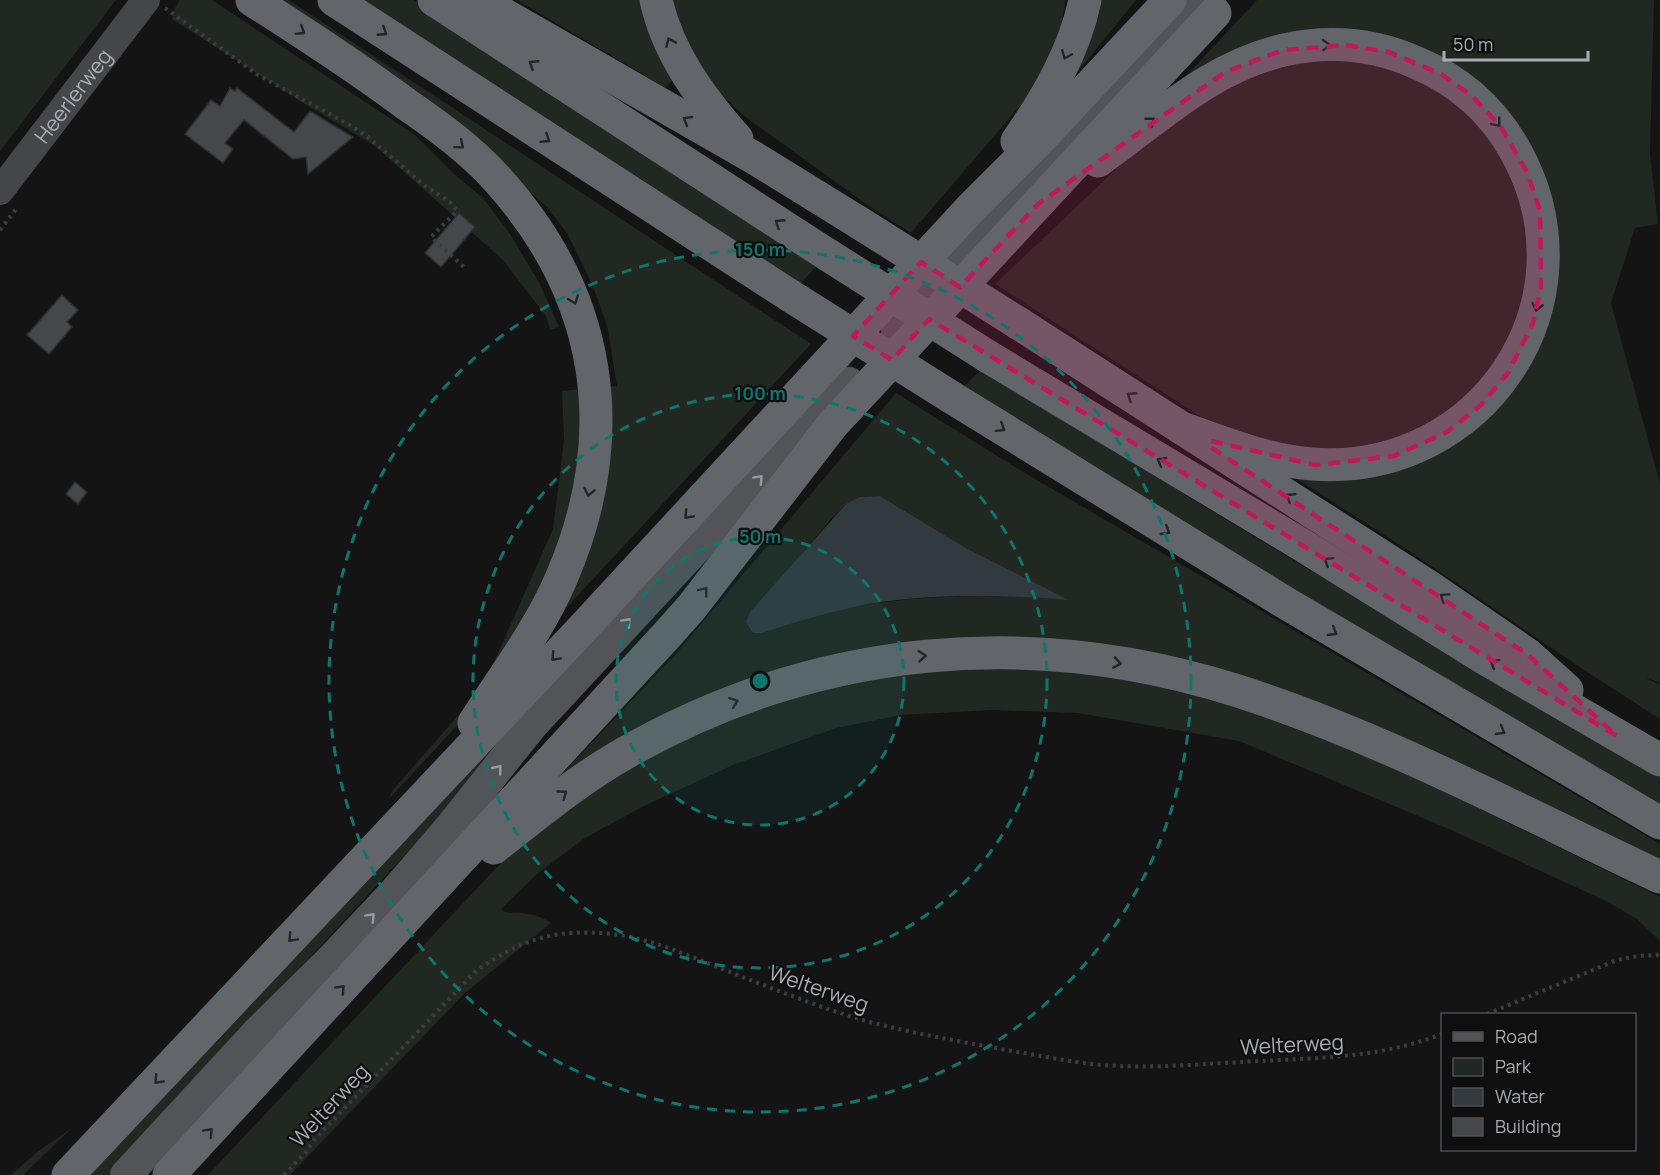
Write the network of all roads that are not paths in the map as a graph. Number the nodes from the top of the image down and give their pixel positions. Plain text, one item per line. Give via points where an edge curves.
1 (252, 0) edge
2 (334, 0) edge
3 (434, 0) edge
4 (475, 0) edge
5 (656, 0) edge
6 (1085, 0) edge
7 (1170, 0) edge
8 (153, 2) edge
9 (1215, 4) edge
10 (756, 159) junction
11 (0, 191) edge
12 (1038, 204) junction
13 (971, 208) junction
14 (1180, 428) junction
15 (1617, 736) junction
16 (1660, 760) edge
17 (431, 790) junction
18 (1660, 823) edge
19 (1660, 877) edge
20 (404, 920) junction
21 (68, 1175) edge
22 (126, 1175) edge
23 (169, 1175) edge

1 -> 17 highway via 426,118 496,178 533,225 560,270 588,344 596,439 591,482 577,540 531,636
2 -> 18 highway, bridge via 951,398 1294,608
15 -> 3 highway, bridge via 987,356
10 -> 4 highway
10 -> 5 highway via 711,110 694,85 670,43
6 -> 13 highway via 1076,34 1056,80
7 - 13 highway
8 - 11 street, Heerlerweg
9 - 12 highway
22 -> 9 main road via 401,884 532,725
14 -> 10 highway, bridge
12 -> 14 highway via 1195,89 1264,56 1302,47 1335,44 1370,48 1426,66 1472,96 1510,142 1527,172 1540,211 1544,270 1526,339 1508,373 1481,405 1430,442 1394,456 1354,463 1294,462
20 -> 12 highway via 691,608 833,424
13 -> 17 highway
15 -> 14 highway via 1527,654
15 - 16 highway
17 -> 21 highway
20 -> 19 highway via 574,786 625,753 682,724 769,689 836,669 888,659 978,653 1055,655 1125,664 1265,700 1414,761
23 -> 20 highway

